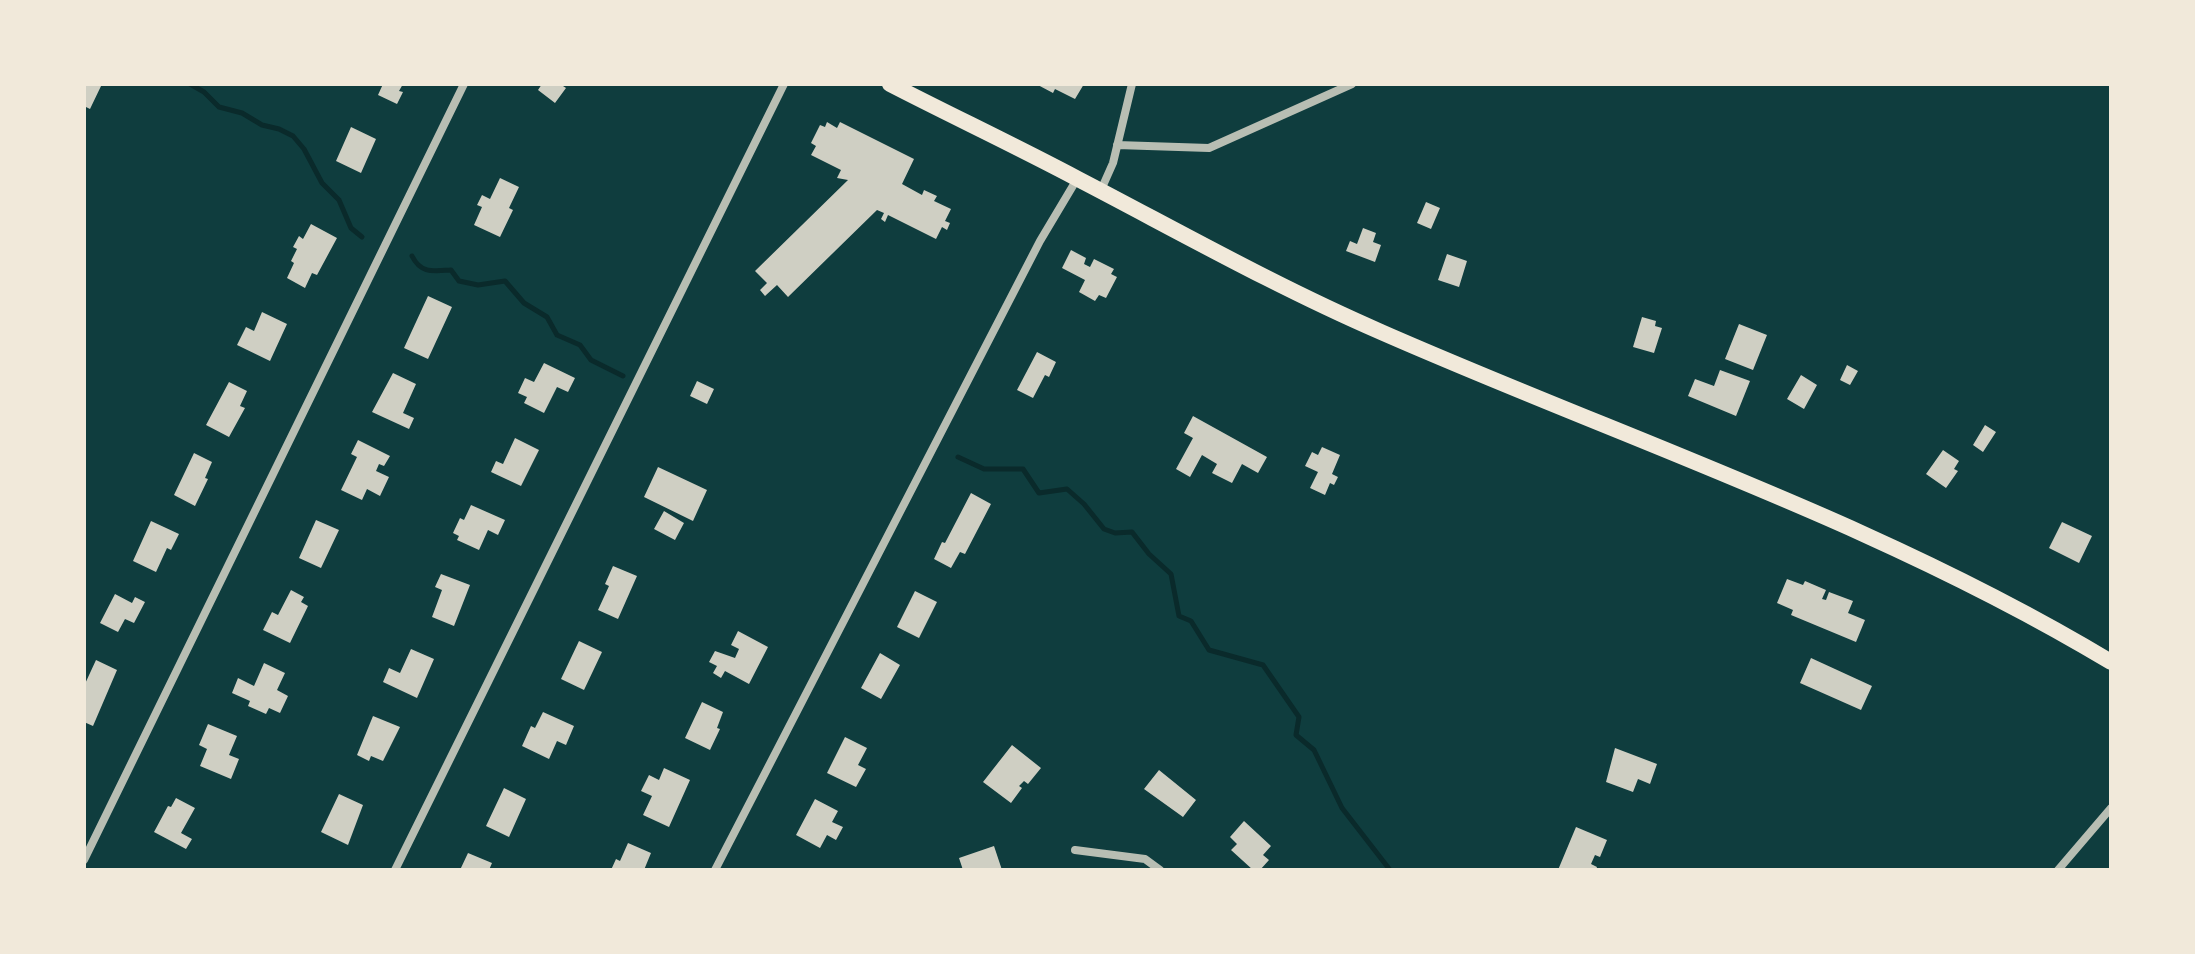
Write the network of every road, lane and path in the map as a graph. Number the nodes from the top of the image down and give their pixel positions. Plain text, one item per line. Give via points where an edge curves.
1 (464, 84) edge
2 (784, 84) edge
3 (890, 84) edge
4 (1132, 84) edge
5 (1352, 84) edge
6 (1117, 145) junction
7 (1077, 178) junction
8 (1101, 191) junction
9 (2111, 662) edge
10 (2111, 808) edge
11 (1075, 850) dead end
12 (84, 860) edge
13 (395, 870) edge
14 (715, 870) edge
15 (1160, 870) edge
16 (2058, 870) edge

1 - 12 street
2 - 13 street
3 - 7 main road
4 - 6 street
5 - 6 street via 1209,148
6 - 8 street
7 - 8 main road
7 - 14 street
8 - 9 main road via 1379,331 1886,542
10 - 16 street
11 - 15 street via 1145,859

